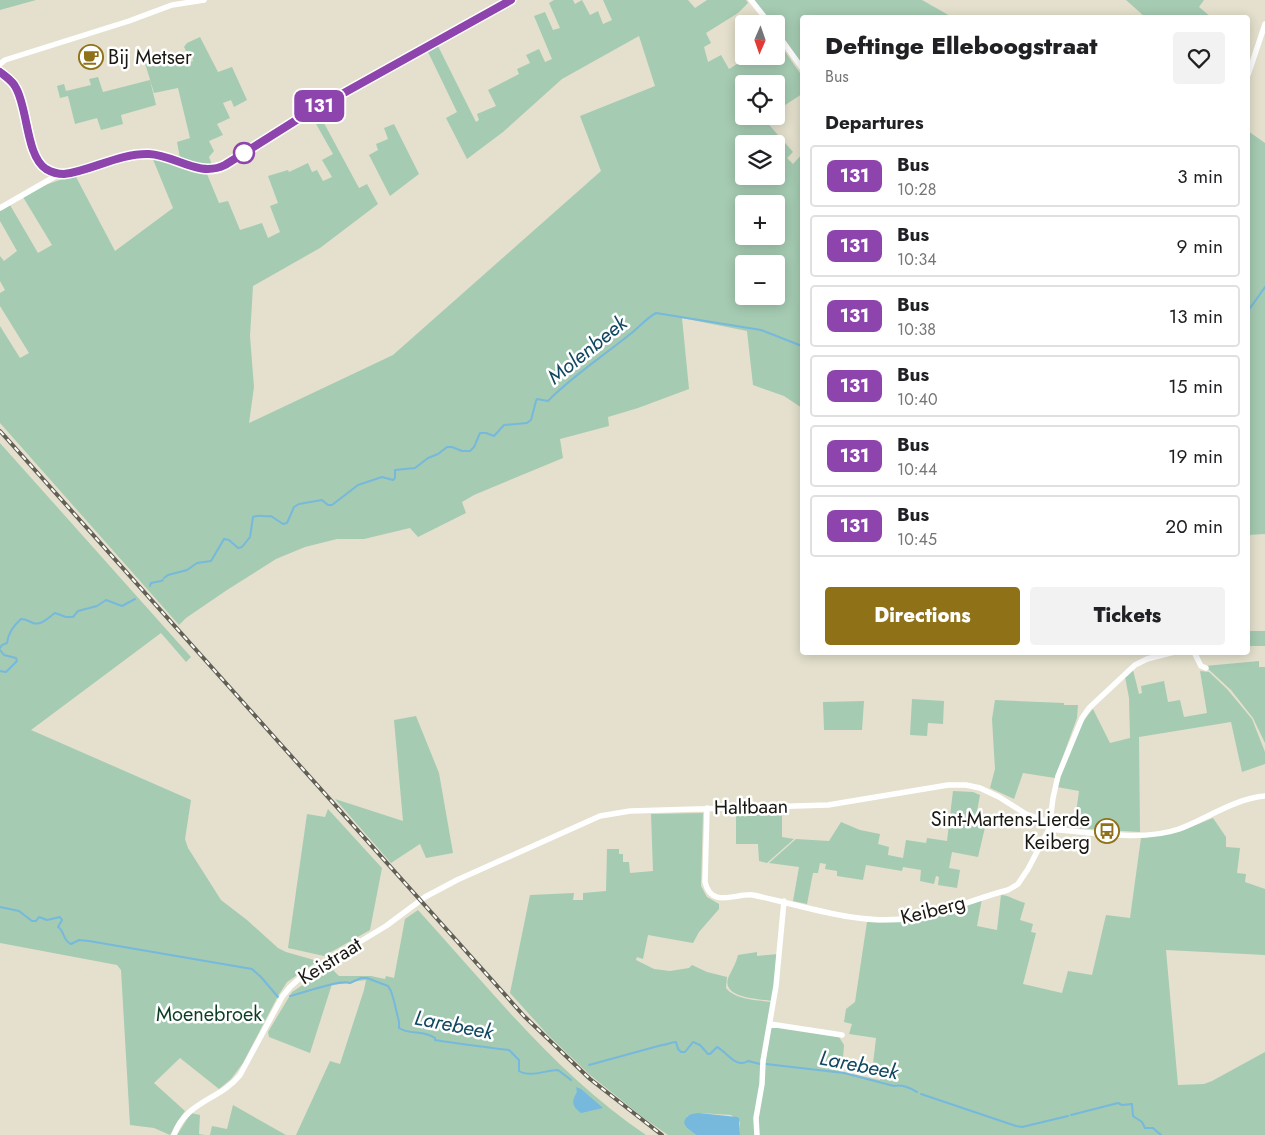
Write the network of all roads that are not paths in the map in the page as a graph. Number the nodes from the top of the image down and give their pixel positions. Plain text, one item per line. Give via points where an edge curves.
1 (204, 0) edge
2 (511, 0) edge
3 (751, 0) edge
4 (763, 15) edge
5 (1265, 24) edge
6 (785, 44) edge
7 (0, 64) edge
8 (800, 65) edge
9 (1250, 69) edge
10 (0, 72) edge
11 (57, 173) junction
12 (0, 208) edge
13 (1162, 655) edge
14 (1196, 655) edge
15 (1206, 668) dead end
16 (1265, 796) edge
17 (707, 808) junction
18 (1049, 826) junction
19 (457, 880) joint
20 (784, 901) junction
21 (770, 1024) junction
22 (842, 1035) dead end
23 (174, 1135) edge
24 (757, 1135) edge

1 - 7 street via 172,5
2 - 11 street via 306,114 221,167 194,168 165,157 142,154 64,174
3 - 4 street
5 - 9 street
6 - 8 street
10 - 11 street via 11,80 19,94 35,156 46,169
11 - 12 street
13 - 18 street via 1135,665 1082,718 1058,776
14 - 15 street via 1201,666
16 - 18 street, Haltbaan via 1249,799 1165,833 1140,835
17 - 18 street, Haltbaan via 828,805 948,785 966,785 999,797
17 - 19 street, Haltbaan via 630,811 600,816
17 - 20 street, Keiberg via 707,890 724,899 746,894
18 - 20 street, Keiberg via 1028,869 1014,888 928,915 868,920
19 - 23 street, Keistraat via 425,897 290,987 240,1075 228,1087 189,1112
20 - 21 street
21 - 22 street
21 - 24 street via 756,1118

